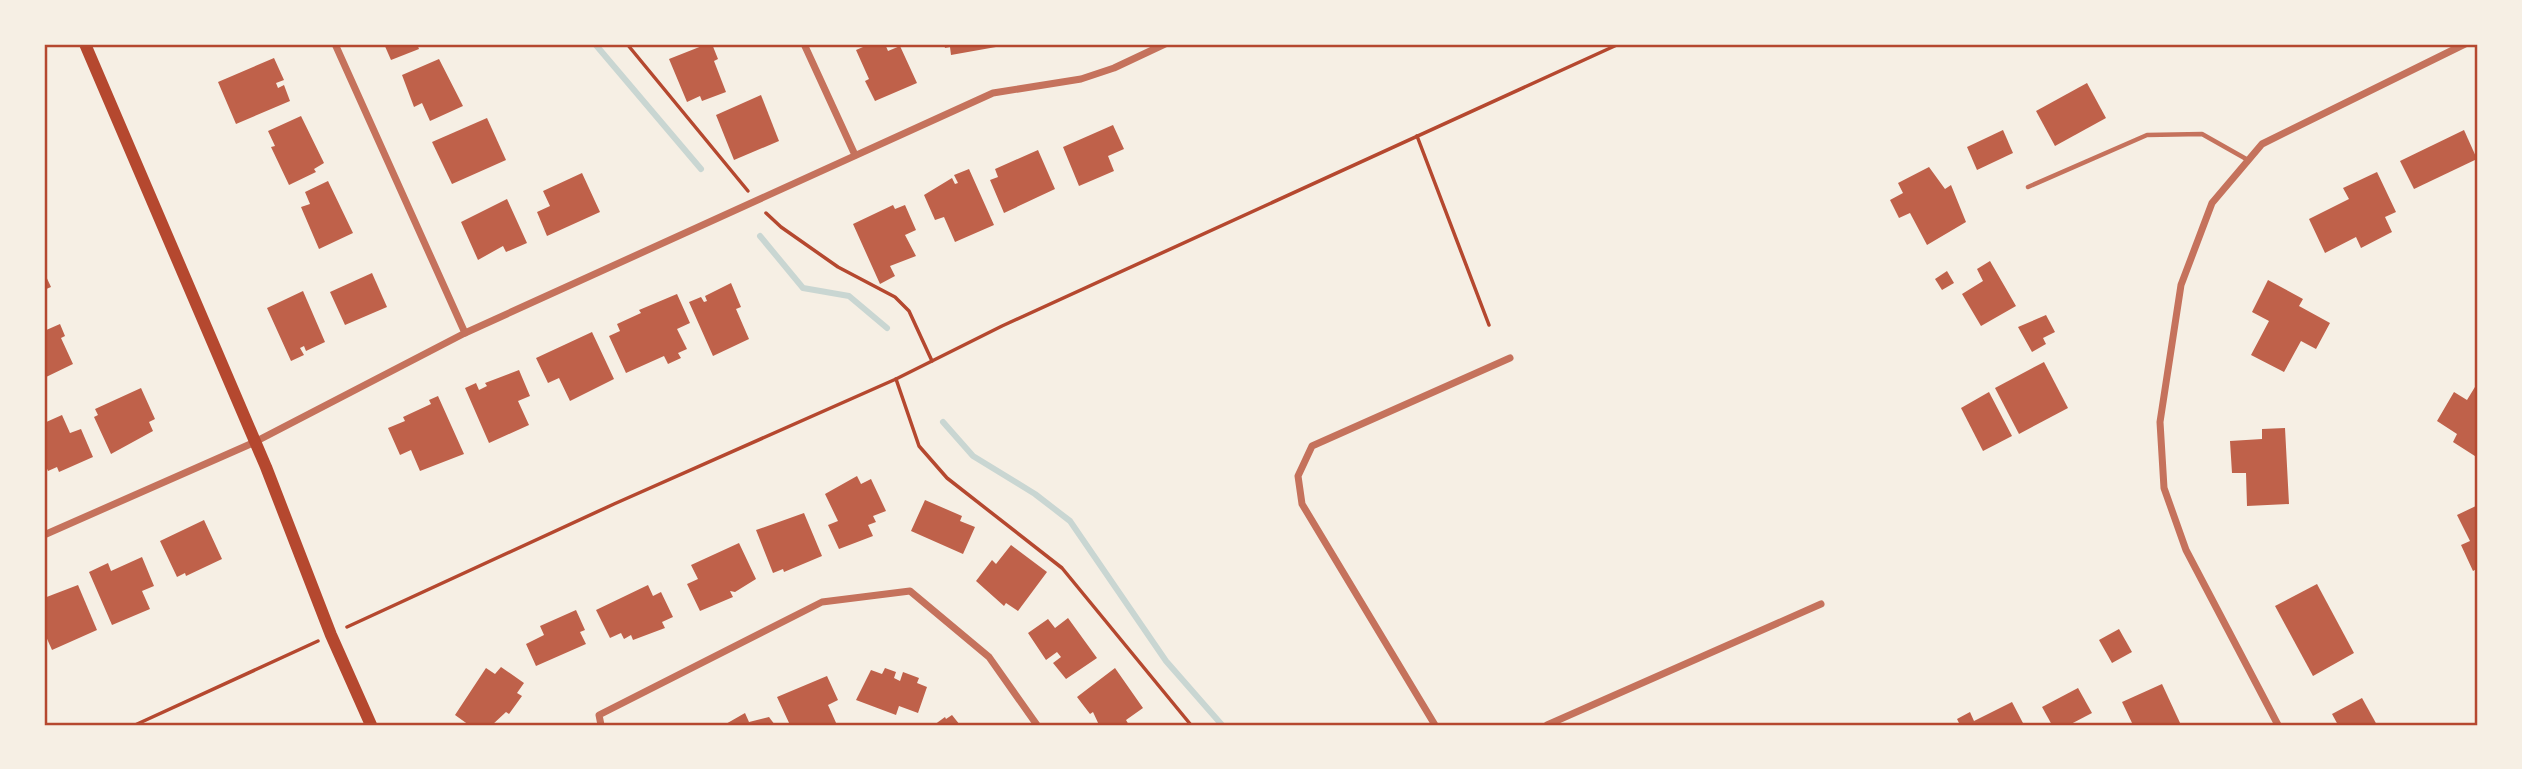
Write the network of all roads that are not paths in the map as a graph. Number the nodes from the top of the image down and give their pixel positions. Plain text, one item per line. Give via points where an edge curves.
1 (85, 44) edge
2 (335, 44) edge
3 (804, 44) edge
4 (1165, 44) edge
5 (2465, 44) edge
6 (855, 155) junction
7 (2248, 160) junction
8 (2028, 187) dead end
9 (464, 333) junction
10 (1510, 358) dead end
11 (255, 442) junction
12 (44, 535) edge
13 (1821, 604) dead end
14 (372, 725) edge
15 (601, 725) edge
16 (1037, 725) edge
17 (1435, 725) edge
18 (1547, 725) edge
19 (2278, 725) edge

1 - 11 main road
2 - 9 street
3 - 6 street
4 - 6 street via 1081,79 993,93
5 - 7 street via 2262,144
6 - 9 street
7 - 8 lane via 2202,134 2147,135
7 - 19 street via 2212,203 2181,285 2160,422 2165,488 2186,550
9 - 11 street
10 - 17 street via 1312,446 1298,476 1302,504
11 - 12 street
11 - 14 main road via 331,635
13 - 18 street
15 - 16 street via 599,715 822,602 910,591 989,657

